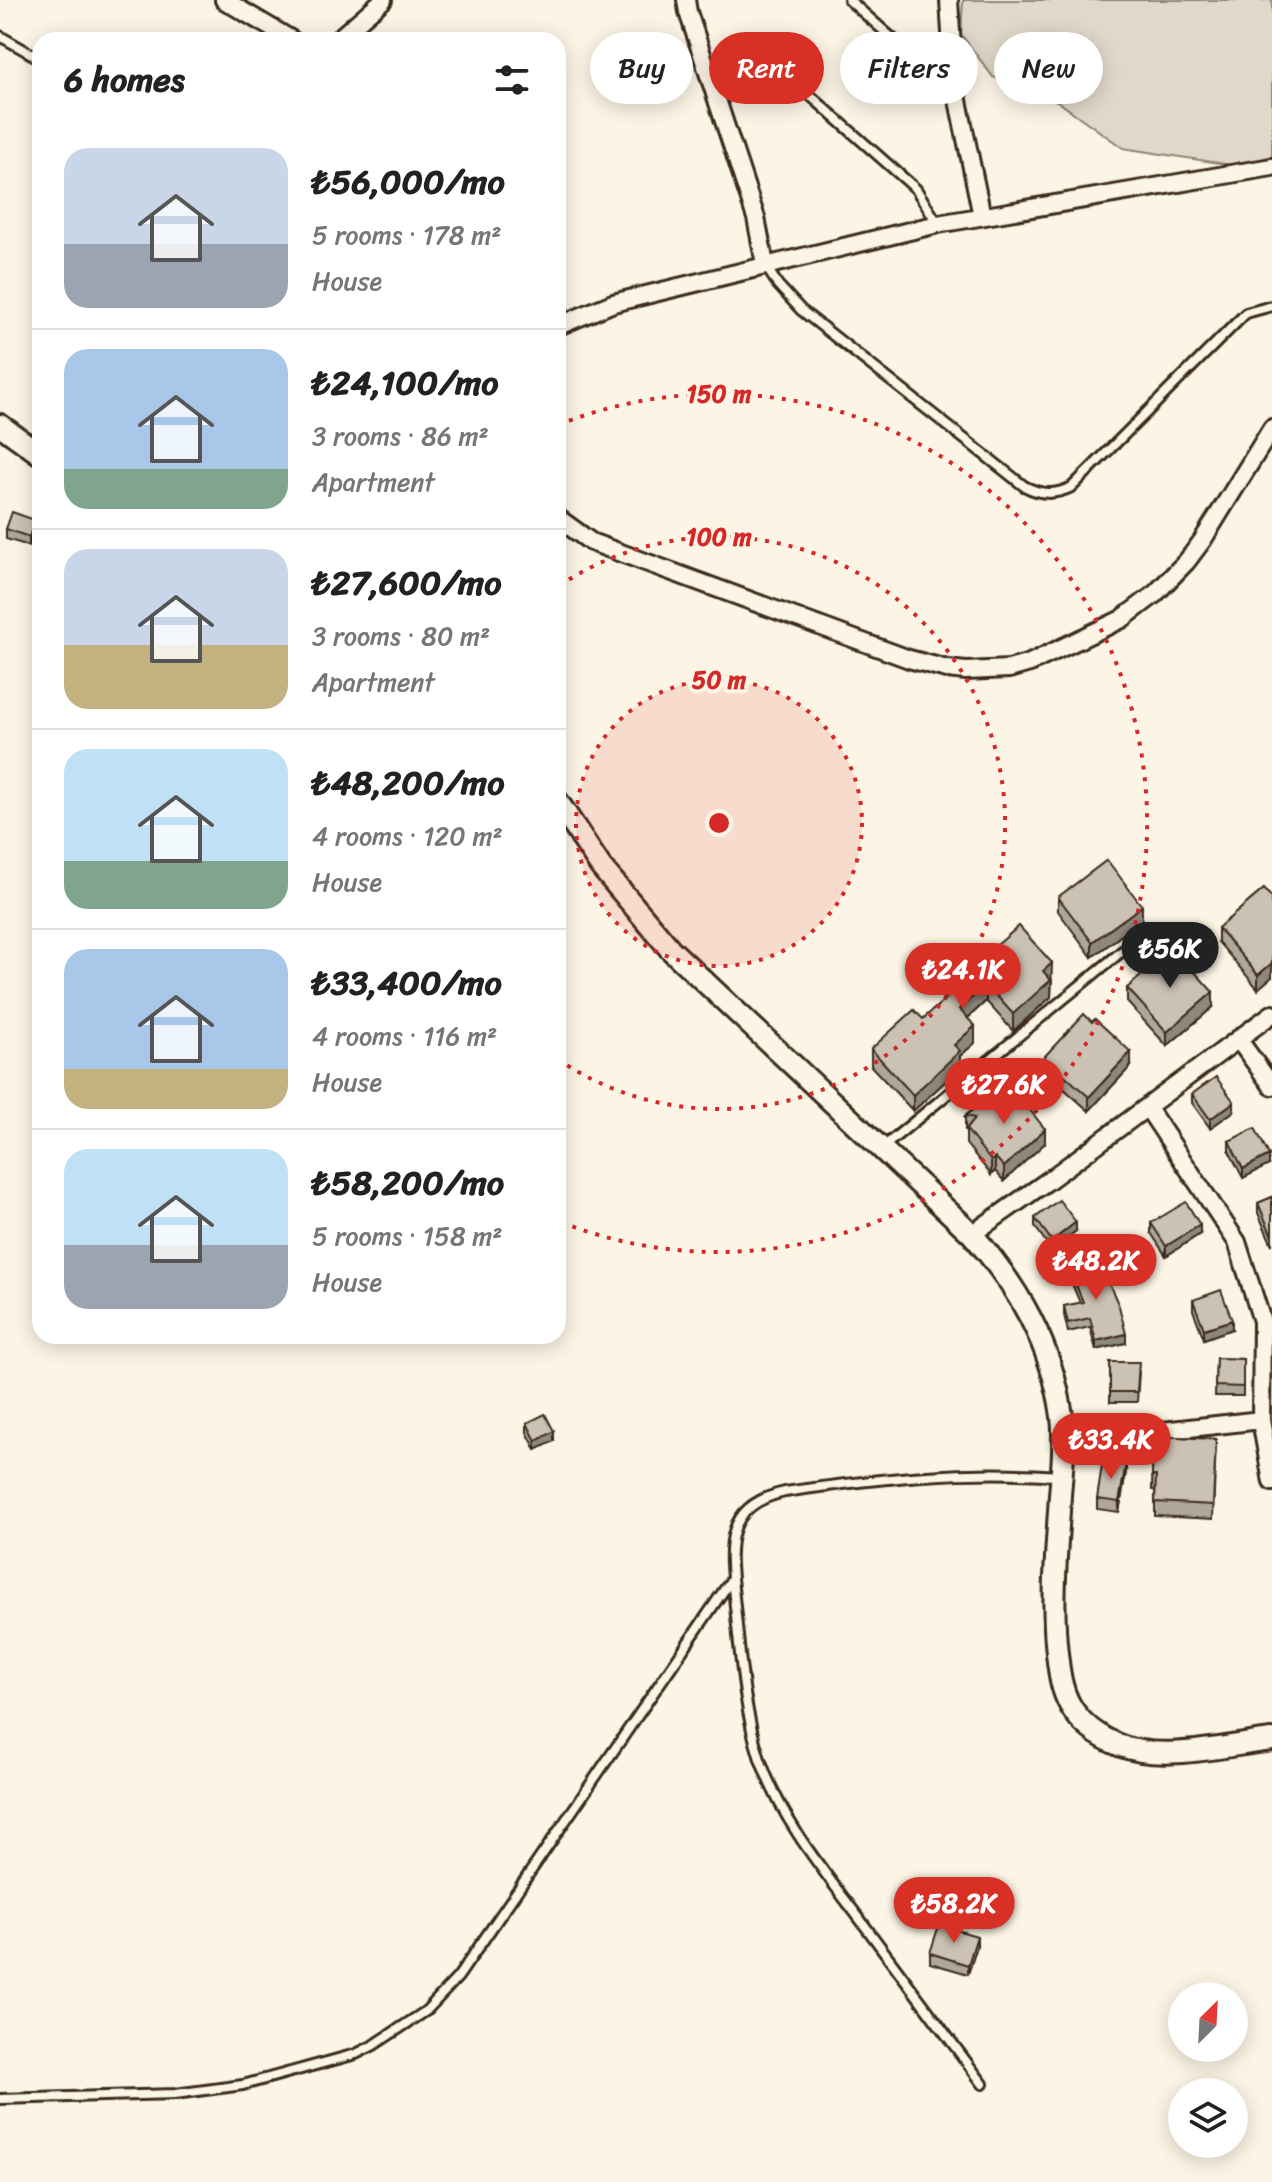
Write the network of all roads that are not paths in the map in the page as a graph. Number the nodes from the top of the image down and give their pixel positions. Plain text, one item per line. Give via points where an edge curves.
1 (224, 0) edge
2 (383, 0) edge
3 (686, 0) edge
4 (849, 0) edge
5 (949, 0) edge
6 (278, 32) edge
7 (346, 32) edge
8 (885, 32) edge
9 (951, 32) edge
10 (0, 36) edge
11 (32, 54) edge
12 (820, 104) edge
13 (959, 104) edge
14 (1272, 167) edge
15 (982, 216) junction
16 (938, 224) junction
17 (765, 264) junction
18 (1272, 306) edge
19 (566, 323) edge
20 (0, 425) edge
21 (1272, 428) edge
22 (32, 448) edge
23 (566, 524) edge
24 (566, 814) edge
25 (1149, 929) dead end
26 (1272, 1014) edge
27 (1238, 1039) junction
28 (1272, 1086) edge
29 (1147, 1107) junction
30 (882, 1148) junction
31 (972, 1234) junction
32 (1267, 1342) edge
33 (1261, 1420) junction
34 (1064, 1442) junction
35 (1062, 1476) junction
36 (1272, 1482) edge
37 (732, 1580) junction
38 (1272, 1740) edge
39 (983, 2084) dead end
40 (0, 2099) edge

1 - 6 street
2 - 7 street
3 - 17 street via 756,218
4 - 8 lane
5 - 9 street
10 - 11 lane
12 - 16 lane via 916,189
13 - 15 street
14 - 15 street
15 - 16 street
16 - 17 street
17 - 18 lane via 801,310 1024,486 1041,493 1072,487 1246,313
17 - 19 street via 613,303
20 - 22 street
21 - 23 street via 1202,541 1155,594 1122,619 1009,669 966,671 918,662 591,542
24 - 30 street via 601,867 671,950
25 - 30 lane
26 - 27 street
27 - 28 street
27 - 29 street
29 - 31 street
29 - 32 street via 1237,1242
30 - 31 street
31 - 34 street via 999,1265 1034,1322 1056,1384
32 - 33 street
33 - 34 street
33 - 36 street
34 - 35 street
35 - 37 lane via 928,1474 772,1495 749,1508 735,1527 730,1538
35 - 38 street via 1055,1633 1063,1692 1071,1708 1105,1739 1151,1752
37 - 39 lane via 746,1701 771,1787 811,1855
37 - 40 lane via 458,1977 408,2025 356,2054 223,2089

